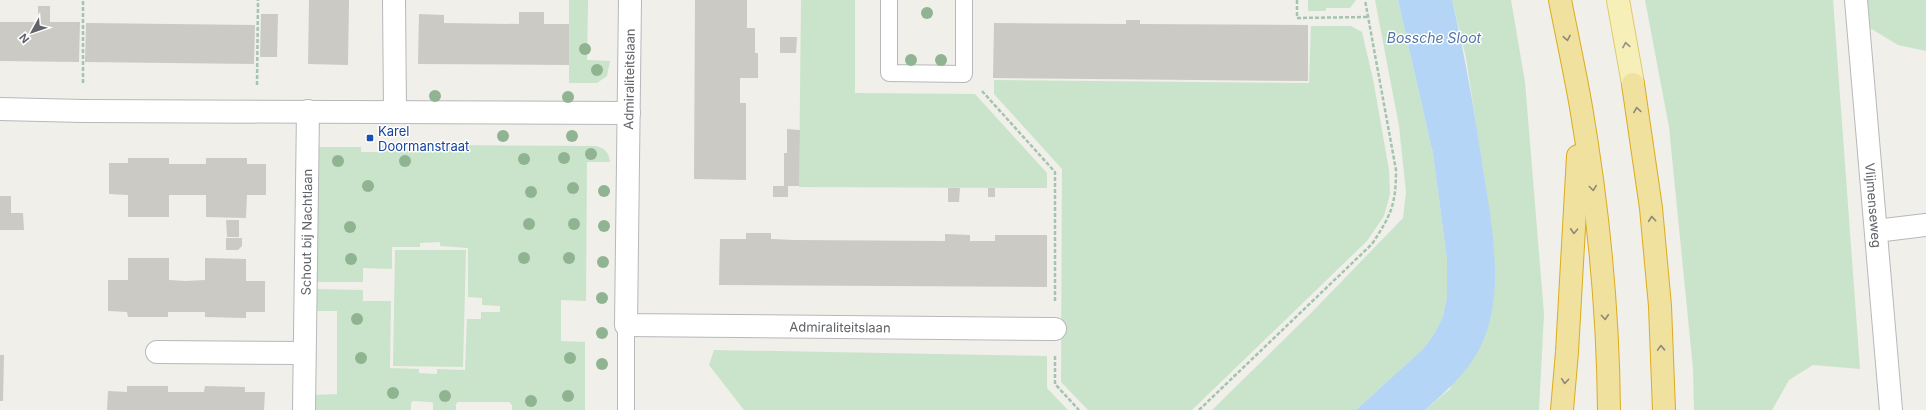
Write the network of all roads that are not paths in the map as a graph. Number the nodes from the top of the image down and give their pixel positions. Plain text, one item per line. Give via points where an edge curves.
1 (394, 0) edge
2 (630, 0) edge
3 (889, 0) edge
4 (964, 0) edge
5 (1560, 0) edge
6 (1618, 0) edge
7 (1856, 0) edge
8 (1633, 84) joint
9 (1581, 108) junction
10 (0, 109) edge
11 (308, 111) junction
12 (395, 111) junction
13 (629, 113) junction
14 (1926, 225) edge
15 (1876, 231) junction
16 (626, 325) junction
17 (1055, 329) road end
18 (157, 352) dead end
19 (304, 353) junction
20 (304, 410) edge
21 (626, 410) edge
22 (1562, 410) edge
23 (1609, 410) edge
24 (1663, 410) edge
25 (1891, 410) edge

1 - 12 street
2 - 13 street, Admiraliteitslaan
3 - 4 lane via 889,73 964,74
5 -> 9 highway
8 -> 6 main road
7 - 15 street, Vlijmenseweg
24 -> 8 highway via 1660,306 1652,215
9 -> 22 highway
9 -> 23 highway via 1596,208 1608,354
10 - 11 street
11 - 12 street
11 - 19 street, Schout bij Nachtlaan
12 - 13 street
13 - 16 street, Admiraliteitslaan
14 - 15 street
15 - 25 street, Vlijmenseweg
16 - 17 street, Admiraliteitslaan
16 - 21 lane, Admiraliteitslaan
18 - 19 street
19 - 20 street, Schout bij Nachtlaan

